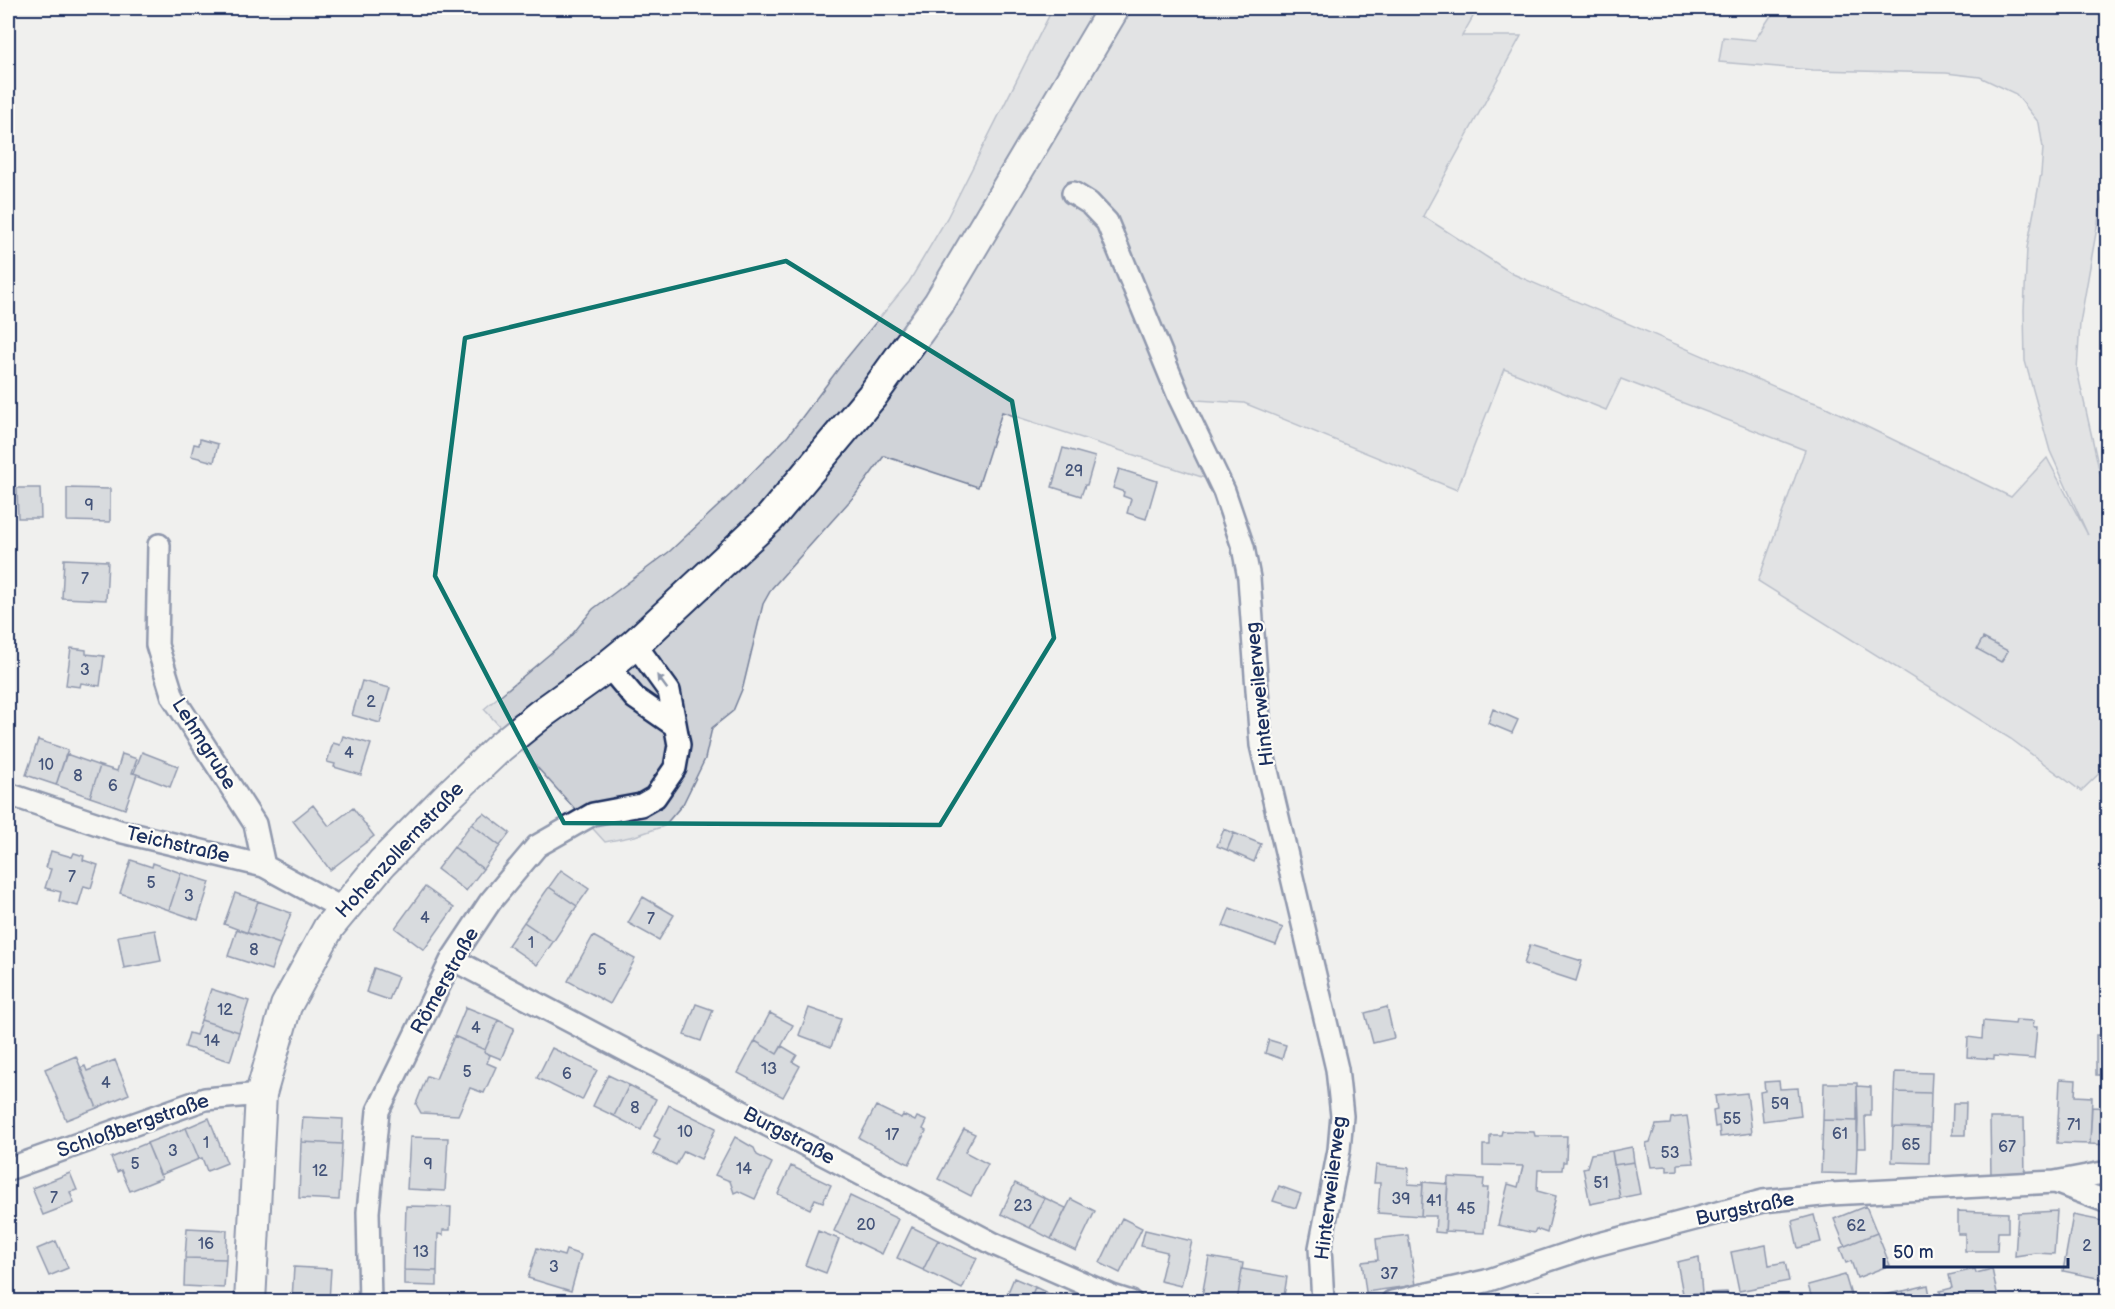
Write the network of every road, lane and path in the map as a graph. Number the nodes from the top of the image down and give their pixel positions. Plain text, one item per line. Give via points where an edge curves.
1 (1114, 8) edge
2 (1073, 193) dead end
3 (159, 545) dead end
4 (635, 644) junction
5 (608, 666) junction
6 (674, 725) junction
7 (8, 794) edge
8 (264, 866) junction
9 (343, 909) junction
10 (452, 959) junction
11 (261, 1094) junction
12 (8, 1169) edge
13 (2108, 1172) edge
14 (2055, 1182) junction
15 (2108, 1202) edge
16 (1486, 1281) junction
17 (250, 1302) edge
18 (370, 1302) edge
19 (1131, 1302) edge
20 (1323, 1302) edge
21 (1392, 1302) edge
22 (1477, 1302) edge

1 - 4 main road, Hohenzollernstraße via 939,303 873,396 770,518
2 - 20 street, Hinterweilerweg via 1107,222 1180,399 1224,491 1243,547 1249,578 1261,745 1337,1069 1342,1116 1320,1248
3 - 8 street, Lehmgrube via 157,645 173,697 255,824
4 - 5 main road, Hohenzollernstraße
6 -> 4 street, Römerstraße via 669,691
5 - 6 street via 635,698
5 - 9 main road, Hohenzollernstraße via 500,747 415,828
6 - 10 street, Römerstraße via 679,745 675,768 655,797 641,805 593,814 537,846 490,902
7 - 8 street, Teichstraße via 119,831
8 - 9 street, Teichstraße
9 - 11 main road, Hohenzollernstraße via 319,942 286,1006
10 - 18 street, Römerstraße via 378,1112 368,1212
10 - 19 street, Burgstraße via 994,1244
11 - 12 street, Schloßbergstraße via 205,1099
11 - 17 main road, Hohenzollernstraße
13 - 14 street, Burgstraße
14 - 15 street
14 - 16 street, Burgstraße via 1763,1201 1588,1246
16 - 21 street, Burgstraße
16 - 22 street

